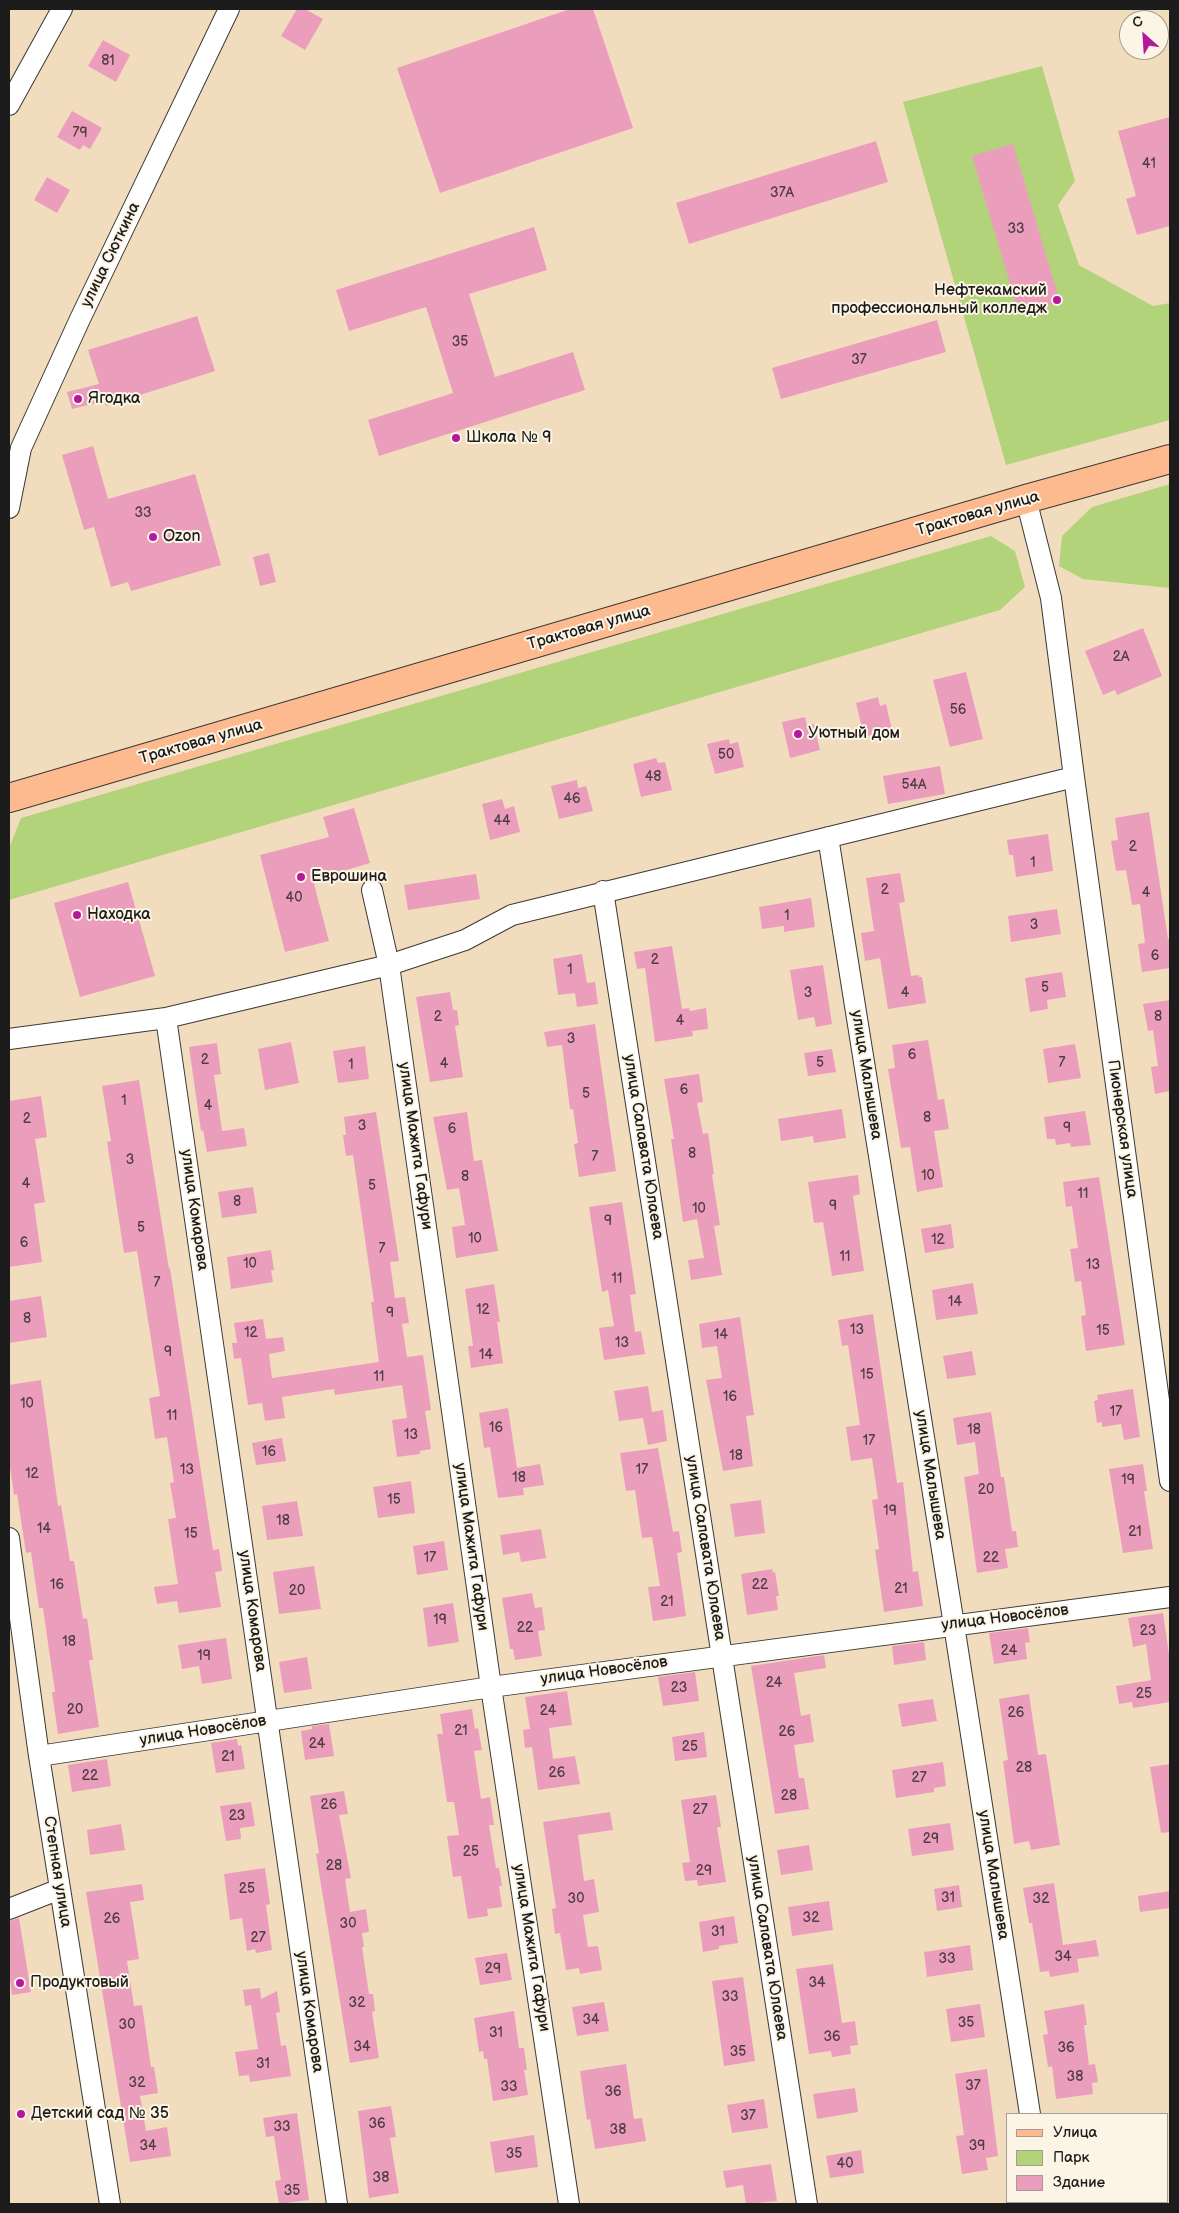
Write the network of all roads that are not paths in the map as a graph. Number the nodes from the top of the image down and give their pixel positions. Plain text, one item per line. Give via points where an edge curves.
1 (62, 9) edge
2 (230, 9) edge
3 (9, 105) edge
4 (1170, 459) edge
5 (1026, 499) junction
6 (9, 508) edge
7 (1074, 777) junction
8 (9, 798) edge
9 (828, 837) junction
10 (372, 890) dead end
11 (603, 891) junction
12 (389, 965) junction
13 (166, 1018) junction
14 (9, 1039) edge
15 (1170, 1481) edge
16 (9, 1538) edge
17 (1170, 1597) edge
18 (954, 1625) junction
19 (722, 1655) junction
20 (491, 1687) junction
21 (267, 1722) junction
22 (38, 1756) junction
23 (60, 1889) junction
24 (9, 1909) edge
25 (1030, 2113) edge
26 (110, 2204) edge
27 (337, 2204) edge
28 (569, 2204) edge
29 (807, 2204) edge

1 - 3 street
2 - 6 street, улица Сюткина via 22,448
4 - 5 main road, Трактовая улица
5 - 7 street, Пионерская улица via 1051,598
5 - 8 main road, Трактовая улица
7 - 9 street
7 - 15 street, Пионерская улица
9 - 11 street
9 - 18 street, улица Малышева
10 - 12 street, улица Мажита Гафури
11 - 12 street via 512,914 465,940
11 - 19 street, улица Салавата Юлаева
12 - 13 street
12 - 20 street, улица Мажита Гафури
13 - 14 street
13 - 21 street, улица Комарова
16 - 22 street, Степная улица
17 - 18 street, улица Новосёлов
18 - 19 street, улица Новосёлов
18 - 25 street, улица Малышева
19 - 20 street, улица Новосёлов
19 - 29 street, улица Салавата Юлаева
20 - 21 street, улица Новосёлов
20 - 28 street, улица Мажита Гафури
21 - 22 street, улица Новосёлов
21 - 27 street, улица Комарова
22 - 23 street, Степная улица
23 - 24 street
23 - 26 street, Степная улица

